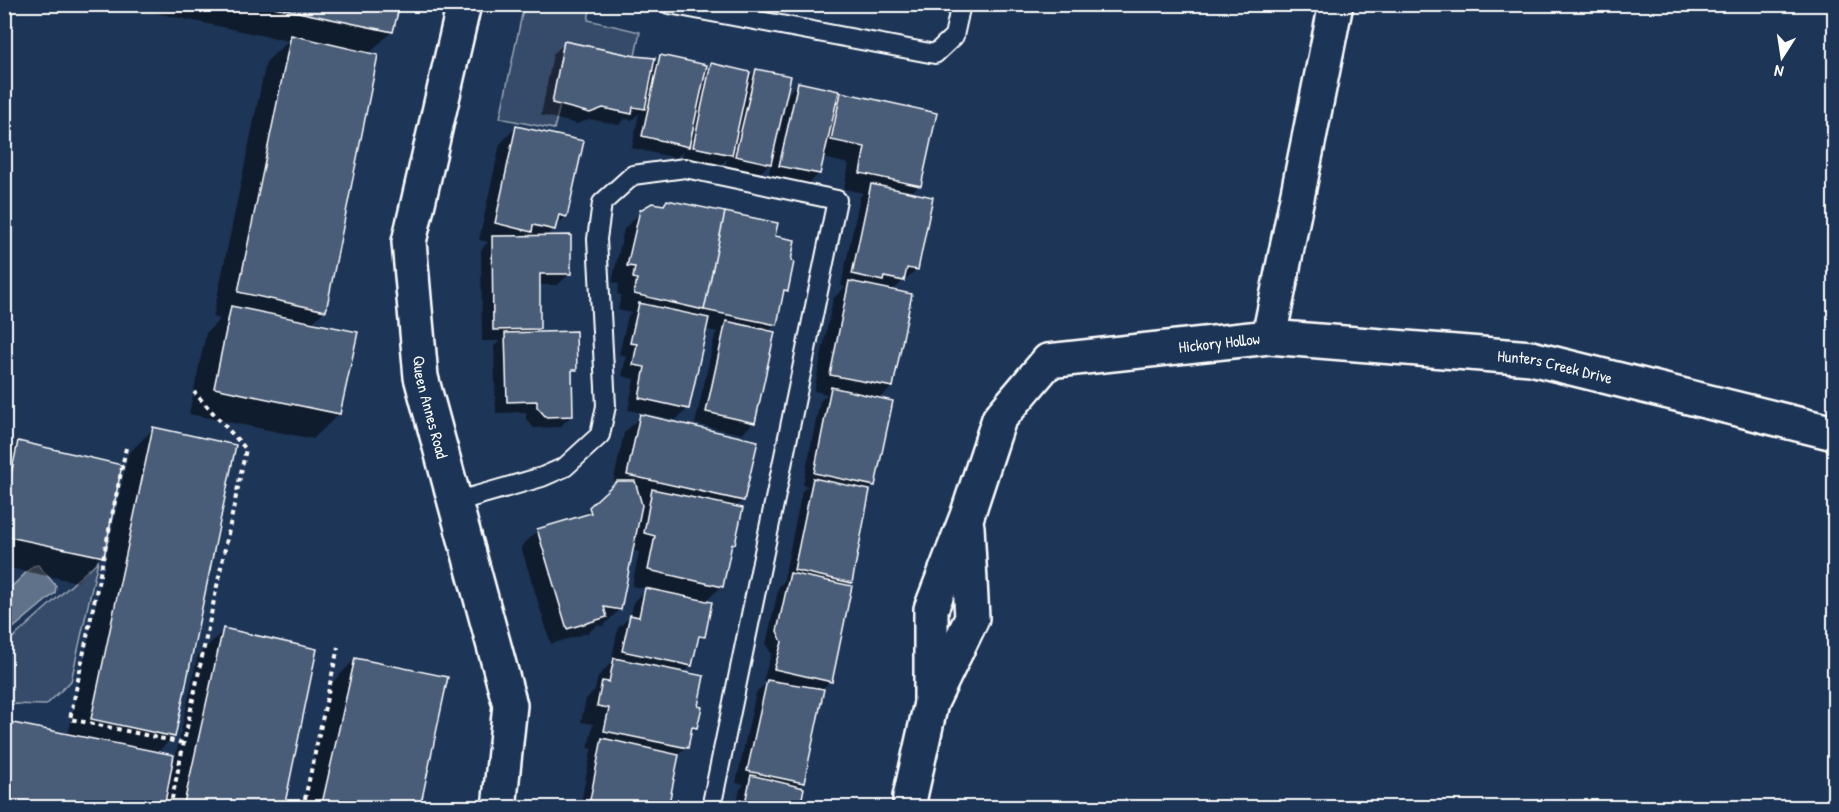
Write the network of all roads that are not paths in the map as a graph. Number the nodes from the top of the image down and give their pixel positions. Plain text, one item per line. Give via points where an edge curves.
1 (464, 4) edge
2 (669, 4) edge
3 (961, 4) edge
4 (1336, 4) edge
5 (1269, 337) junction
6 (1834, 433) edge
7 (455, 502) junction
8 (499, 807) edge
9 (711, 807) edge
10 (910, 807) edge

1 - 7 street, Queen Annes Road via 409,242 421,377
2 - 3 lane via 935,54 954,36
4 - 5 street, Hickory Hollow
5 - 6 street, Hunters Creek Drive via 1531,358
5 - 10 street, Hickory Hollow via 1048,361 999,419 931,609 931,703
7 - 8 street, Queen Annes Road via 510,705
7 - 9 lane via 565,467 600,435 606,406 597,239 602,203 633,175 685,168 837,200

